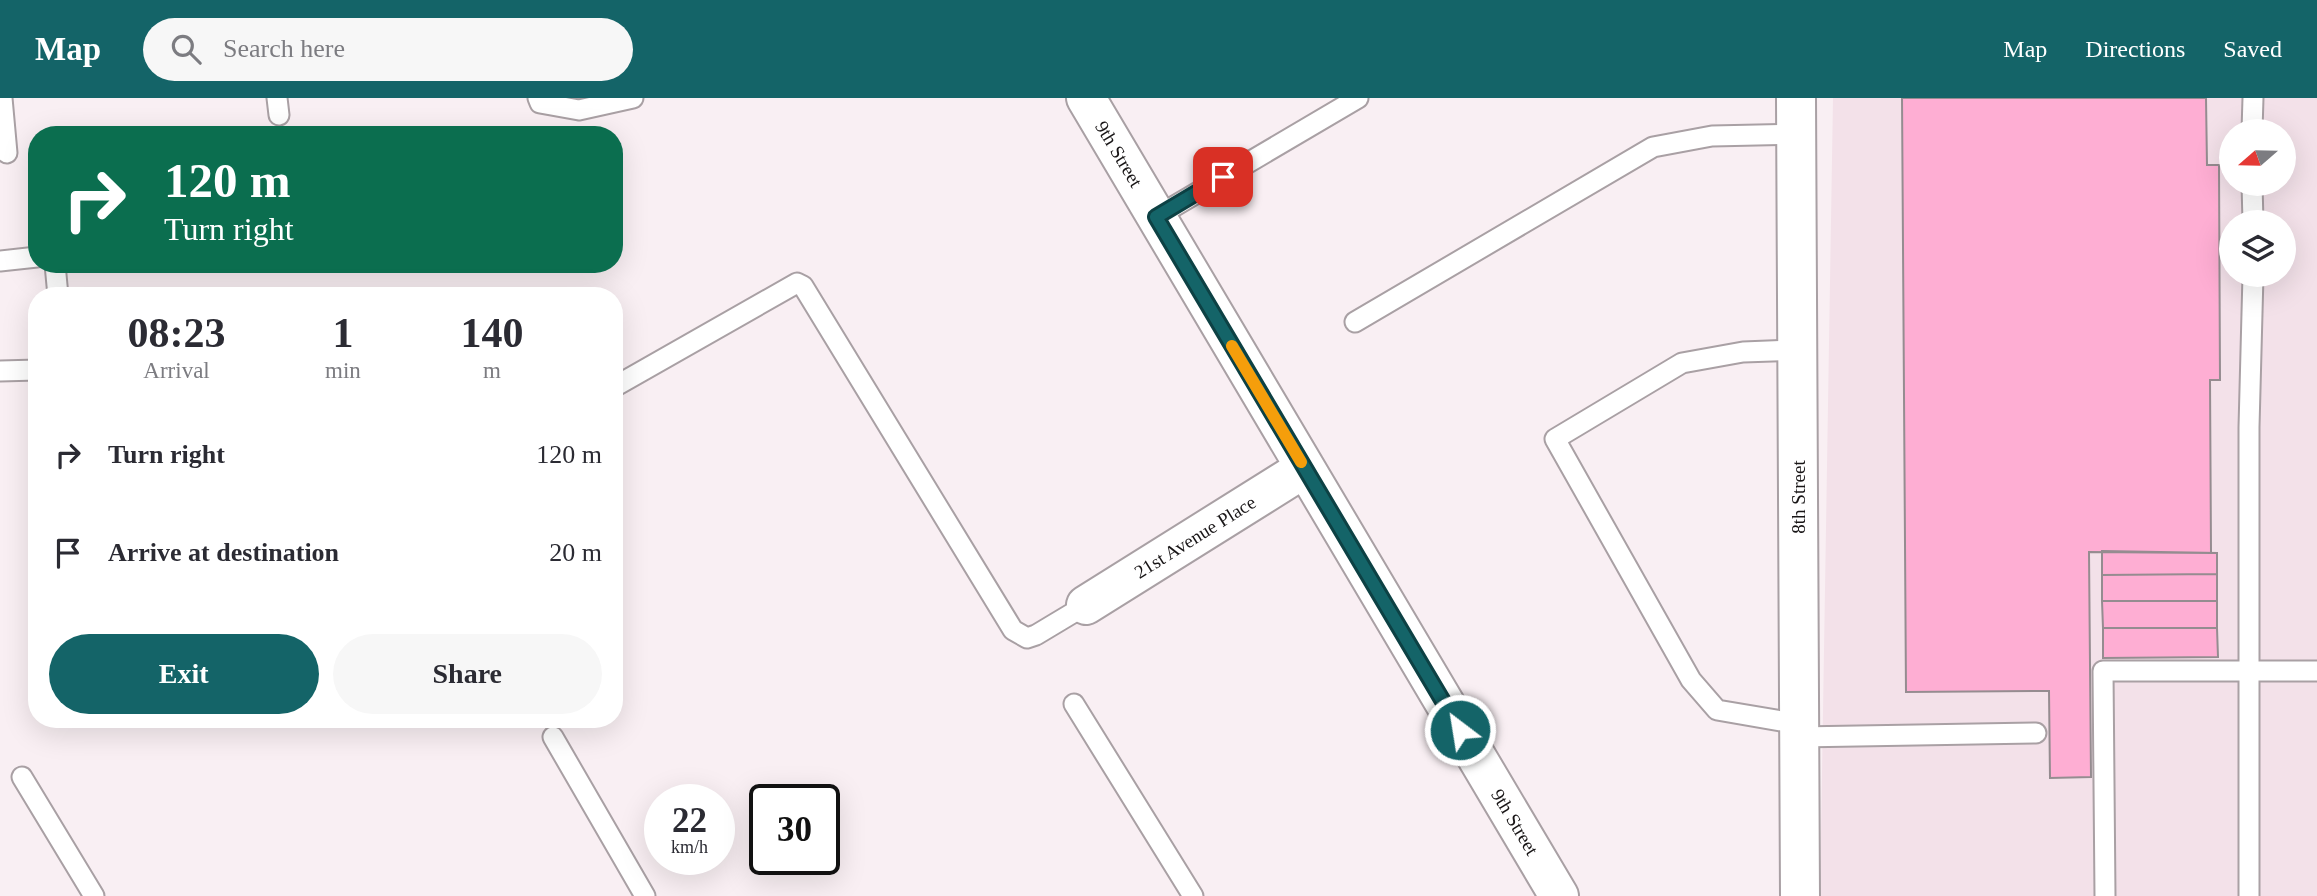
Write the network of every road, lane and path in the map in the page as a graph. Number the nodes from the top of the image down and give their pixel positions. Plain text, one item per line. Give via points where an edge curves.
1 (2, 98) edge
2 (538, 98) edge
3 (633, 98) edge
4 (1086, 98) edge
5 (1358, 98) edge
6 (2253, 98) edge
7 (1796, 116) edge
8 (2252, 119) edge
9 (7, 153) dead end
10 (1156, 217) junction
11 (28, 258) edge
12 (0, 261) edge
13 (2253, 287) edge
14 (1356, 321) dead end
15 (1797, 350) junction
16 (28, 370) edge
17 (0, 371) edge
18 (623, 382) edge
19 (1305, 468) junction
20 (1086, 605) joint
21 (2317, 670) edge
22 (2250, 672) junction
23 (1074, 704) dead end
24 (1799, 730) junction
25 (2036, 733) dead end
26 (553, 737) dead end
27 (22, 778) dead end
28 (94, 896) edge
29 (645, 896) edge
30 (1193, 896) edge
31 (1559, 896) edge
32 (1800, 896) edge
33 (2105, 896) edge
34 (2249, 896) edge

1 - 9 lane
2 - 3 lane via 540,103 579,110
4 - 10 street, 9th Street
5 - 10 lane
6 - 8 lane
7 - 14 lane via 1653,147
7 - 15 street, 8th Street
10 - 19 street, 9th Street
11 - 12 lane
13 - 22 lane
15 - 24 street, 8th Street
15 - 24 lane via 1743,352 1682,363 1555,439 1691,680 1717,710
16 - 17 lane
18 - 20 lane via 791,285 803,286 1013,630 1027,638 1036,635
19 - 20 street, 21st Avenue Place
19 - 31 street, 9th Street
21 - 22 lane
22 - 33 lane via 2103,671
22 - 34 lane
23 - 30 lane
24 - 25 lane
24 - 32 street, 8th Street
26 - 29 lane
27 - 28 lane

